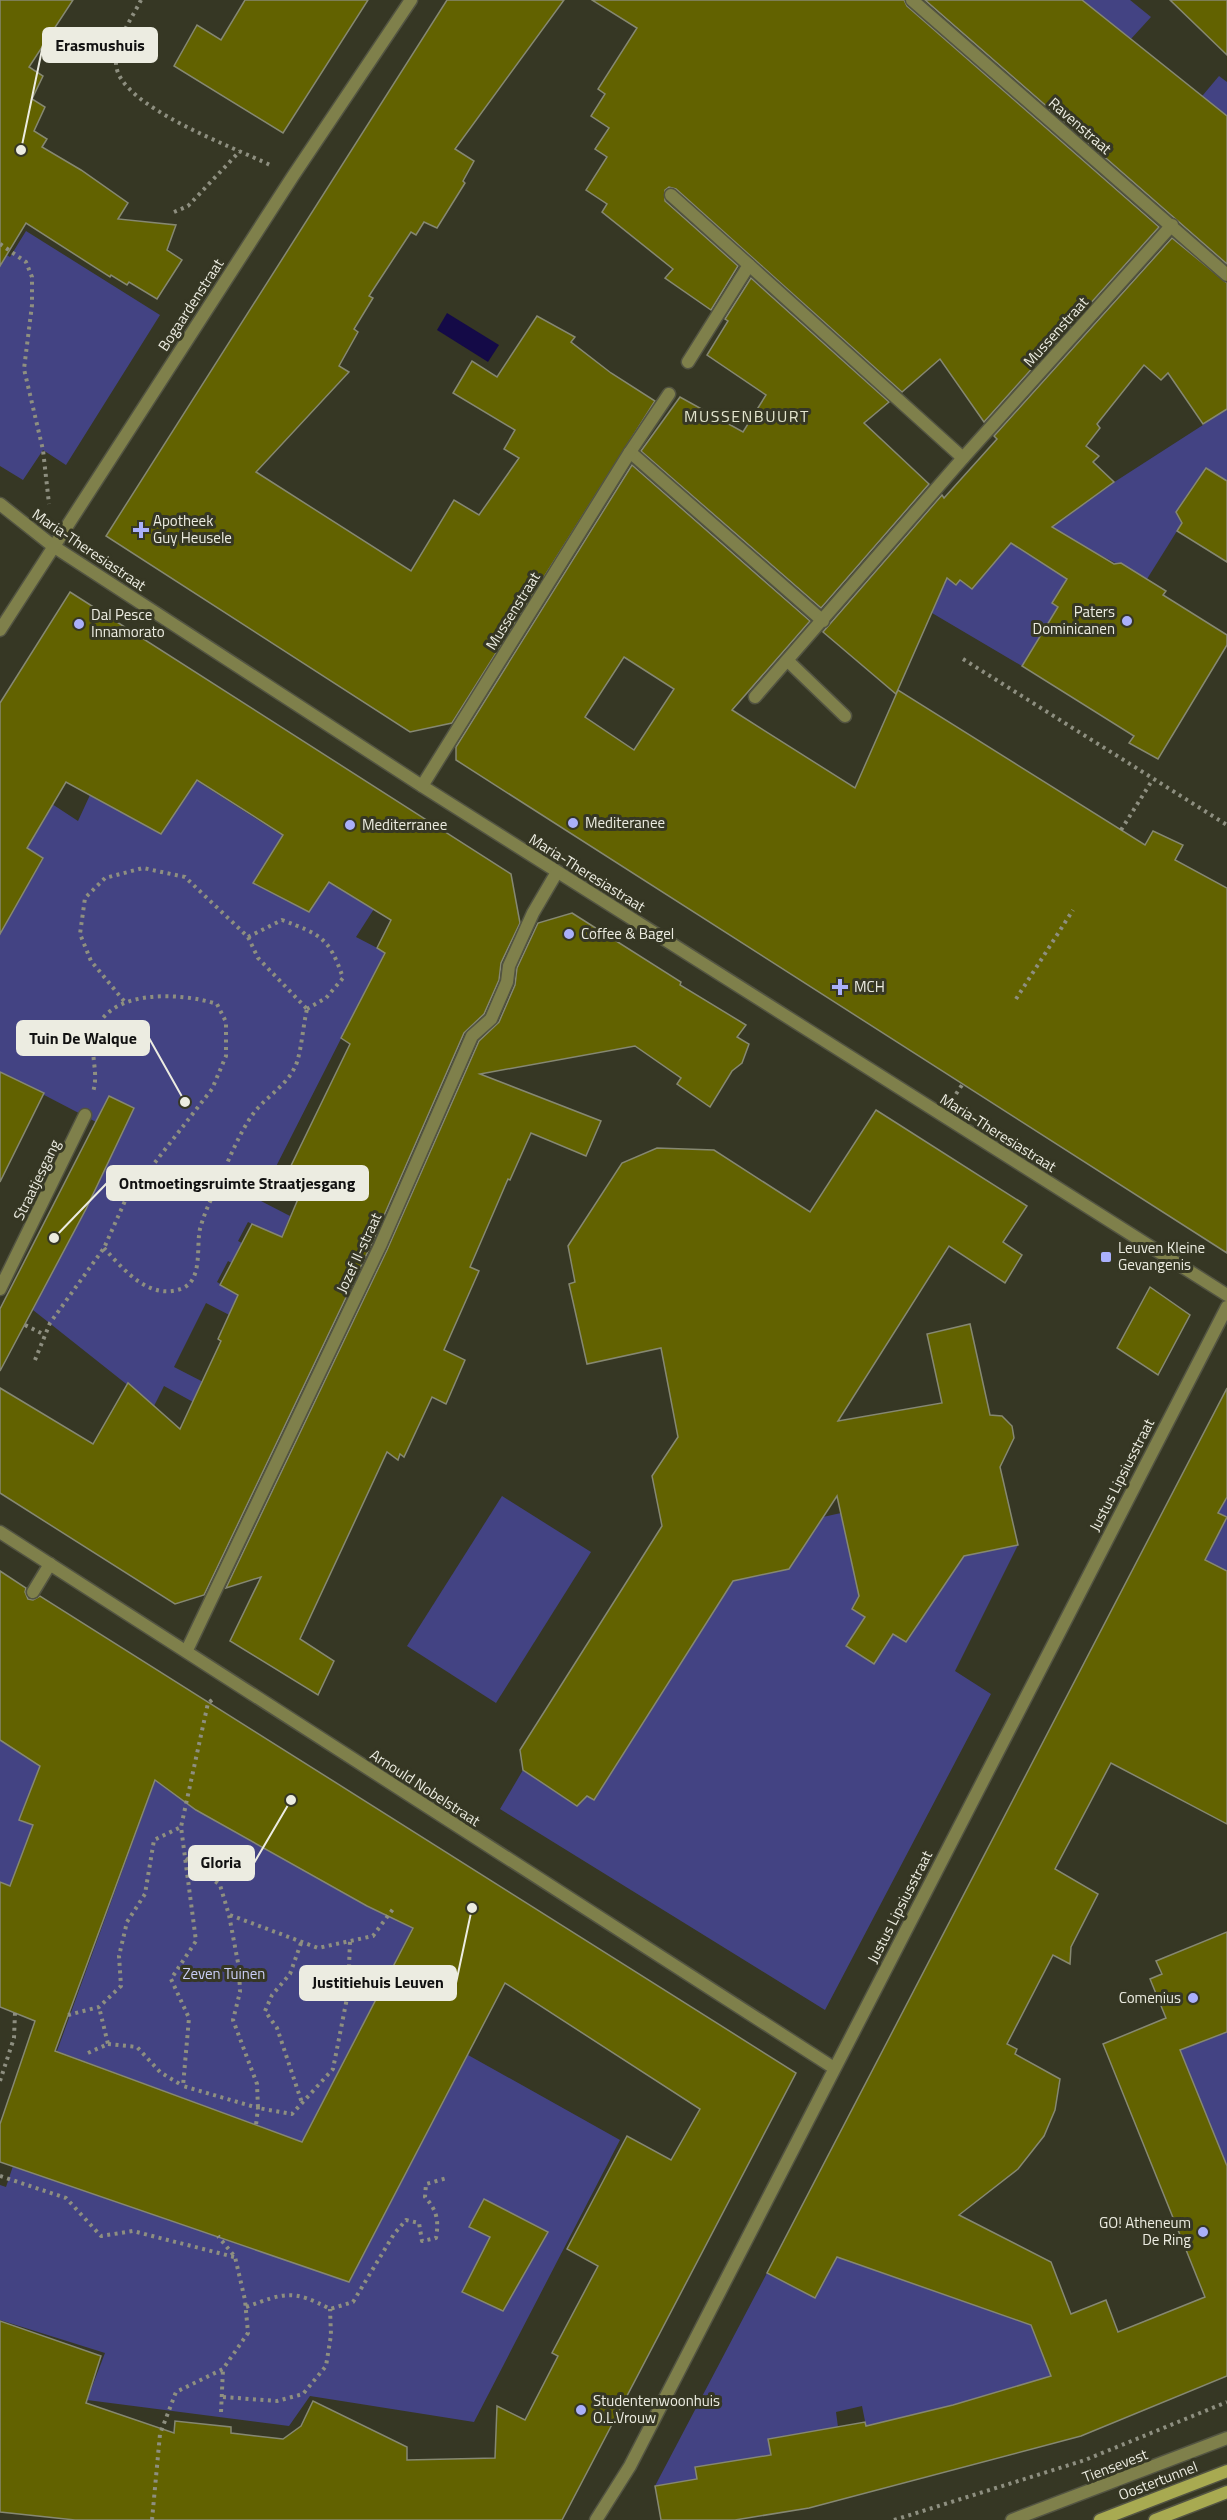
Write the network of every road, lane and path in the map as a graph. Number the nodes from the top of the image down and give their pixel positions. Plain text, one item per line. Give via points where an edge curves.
1 (141, 0) edge
2 (411, 0) edge
3 (912, 0) edge
4 (240, 151) junction
5 (292, 176) junction
6 (671, 195) dead end
7 (174, 212) dead end
8 (1172, 225) junction
9 (0, 244) edge
10 (749, 266) junction
11 (1227, 275) edge
12 (688, 362) dead end
13 (669, 394) dead end
14 (630, 452) junction
15 (963, 458) junction
16 (0, 504) edge
17 (52, 546) junction
18 (823, 621) junction
19 (0, 630) edge
20 (963, 659) dead end
21 (788, 661) junction
22 (755, 697) dead end
23 (845, 716) dead end
24 (1153, 779) junction
25 (422, 786) junction
26 (1227, 825) edge
27 (1121, 830) dead end
28 (557, 872) junction
29 (1073, 910) dead end
30 (248, 937) junction
31 (1016, 999) dead end
32 (124, 1001) junction
33 (307, 1009) junction
34 (85, 1116) joint
35 (104, 1248) junction
36 (0, 1289) edge
37 (1227, 1295) edge
38 (1227, 1307) edge
39 (25, 1325) dead end
40 (45, 1335) junction
41 (34, 1360) dead end
42 (0, 1532) edge
43 (50, 1564) junction
44 (33, 1592) dead end
45 (187, 1650) junction
46 (235, 1683) junction
47 (181, 1827) junction
48 (186, 1858) junction
49 (393, 1909) dead end
50 (229, 1915) junction
51 (350, 1941) junction
52 (302, 1942) junction
53 (99, 2007) junction
54 (15, 2013) dead end
55 (68, 2015) dead end
56 (108, 2044) junction
57 (88, 2053) dead end
58 (834, 2068) junction
59 (0, 2081) edge
60 (183, 2086) junction
61 (302, 2103) junction
62 (258, 2108) junction
63 (256, 2125) dead end
64 (0, 2176) edge
65 (447, 2178) dead end
66 (218, 2236) dead end
67 (235, 2257) junction
68 (246, 2307) junction
69 (330, 2309) junction
70 (223, 2369) junction
71 (223, 2397) junction
72 (1227, 2402) edge
73 (221, 2412) dead end
74 (1227, 2438) edge
75 (1227, 2470) edge
76 (1227, 2492) edge
77 (152, 2520) edge
78 (596, 2520) edge
79 (894, 2520) edge
80 (1012, 2520) edge
81 (1100, 2520) edge
82 (1155, 2520) edge

1 - 4 path via 118,47 116,66 123,84 148,106
2 - 5 street, Bogaardenstraat
3 - 8 street, Ravenstraat
4 - 5 path
4 - 7 path via 188,206
5 - 17 street, Bogaardenstraat
6 - 10 street
8 - 11 street, Ravenstraat
8 - 15 street, Mussenstraat
9 - 17 path via 26,262 32,277 24,369 43,450
10 - 12 street
10 - 15 street
13 - 14 street, Mussenstraat
14 - 18 street
14 - 25 street, Mussenstraat
15 - 18 street, Mussenstraat
16 - 17 street, Maria-Theresiastraat
17 - 19 street, Bogaardenstraat
17 - 25 street, Maria-Theresiastraat
18 - 21 street, Mussenstraat
20 - 24 path
21 - 22 street, Mussenstraat
21 - 23 street
24 - 26 path
24 - 27 path
25 - 28 street, Maria-Theresiastraat
28 - 37 street, Maria-Theresiastraat
28 - 45 street, Jozef II-straat via 509,966 507,982 491,1019 472,1036 380,1246
29 - 31 path
30 - 32 path via 184,877 143,868 105,878 85,898 80,933 91,962
30 - 33 path via 258,958
30 - 33 path via 282,920 319,934 335,953 343,978 326,998
32 - 34 path via 100,1018 96,1028 96,1081
32 - 35 path via 197,998 217,1004 226,1022 226,1056 212,1089 125,1201
33 - 35 path via 297,1062 286,1082 253,1115 206,1211 193,1279 185,1287 154,1289 129,1276
34 - 36 street, Straatjesgang
35 - 40 path
38 - 58 street, Justus Lipsiusstraat
39 - 40 path
40 - 41 path
42 - 43 street, Arnould Nobelstraat
43 - 44 street
43 - 45 street, Arnould Nobelstraat
45 - 46 street, Arnould Nobelstraat
46 - 47 path via 208,1703
46 - 58 street, Arnould Nobelstraat
47 - 48 path
47 - 53 path via 154,1840 145,1894 127,1922 119,1956 121,1986
48 - 50 path via 220,1885
48 - 60 path via 196,1941 171,1979 189,2018
49 - 51 path via 373,1936
50 - 52 path
50 - 62 path via 240,1992 233,2020 256,2084
51 - 52 path via 318,1948
51 - 61 path via 348,1992 333,2068
52 - 61 path via 290,1974 272,1995 265,2011 277,2028
53 - 55 path
53 - 56 path
54 - 59 path via 14,2038
56 - 57 path
56 - 60 path via 137,2047 160,2072
58 - 78 street, Justus Lipsiusstraat via 630,2466
60 - 62 path
61 - 62 path via 292,2114
62 - 63 path
64 - 67 path via 66,2198 101,2236 133,2231
65 - 69 path via 426,2184 425,2197 435,2207 439,2224 436,2238 422,2241 419,2223 406,2220 393,2234 353,2302
66 - 67 path
67 - 68 path
68 - 69 path via 281,2294 308,2297
68 - 70 path via 248,2333
69 - 71 path via 326,2366 303,2394 277,2401
70 - 71 path
70 - 77 path via 176,2392 160,2434
71 - 73 path
72 - 79 path via 1085,2460
74 - 80 street, Tiensevest
75 - 81 main road, Oostertunnel
76 - 82 main road

